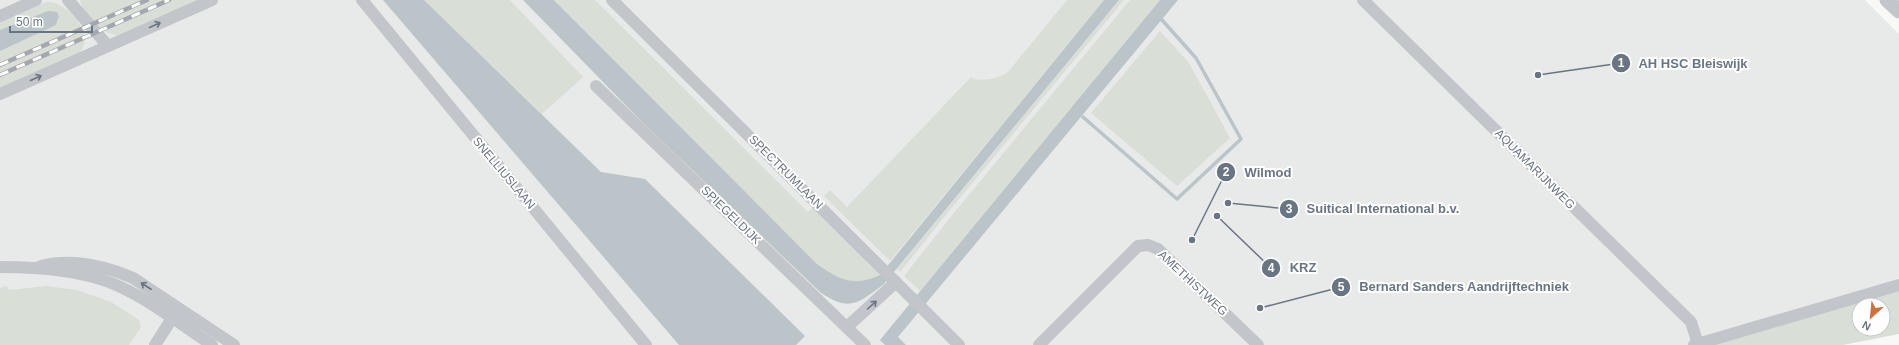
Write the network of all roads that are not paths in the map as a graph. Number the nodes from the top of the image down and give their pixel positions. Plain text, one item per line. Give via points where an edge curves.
1 (36, 0) edge
2 (68, 0) edge
3 (212, 0) edge
4 (362, 0) edge
5 (612, 0) edge
6 (1363, 0) edge
7 (1888, 0) edge
8 (1899, 11) edge
9 (0, 16) edge
10 (108, 46) junction
11 (596, 86) dead end
12 (0, 94) edge
13 (0, 267) edge
14 (34, 267) junction
15 (896, 282) junction
16 (1899, 285) edge
17 (179, 308) junction
18 (172, 319) junction
19 (847, 327) junction
20 (202, 337) edge
21 (1696, 344) edge
22 (155, 345) edge
23 (212, 345) edge
24 (234, 345) edge
25 (646, 345) edge
26 (865, 345) edge
27 (959, 345) edge
28 (1038, 345) edge
29 (1258, 345) edge

1 - 9 street
2 - 10 street
10 -> 3 street
4 - 25 street, SNELLIUSLAAN
5 - 15 street, SPECTRUMLAAN
6 - 21 street, AQUAMARIJNWEG via 1691,322
7 - 8 street
12 -> 10 street
11 - 19 street, SPIEGELDIJK
13 - 14 street
17 -> 14 street via 134,278 116,271 69,263
14 - 18 street via 103,280 124,288
19 -> 15 street
15 - 27 street, SPECTRUMLAAN
16 - 21 street
17 - 18 street
17 - 20 street
18 - 20 street
18 - 22 street
19 - 26 street, SPIEGELDIJK
20 - 23 street
20 - 24 street
28 - 29 street, AMETHISTWEG via 1138,246 1148,245 1158,249

